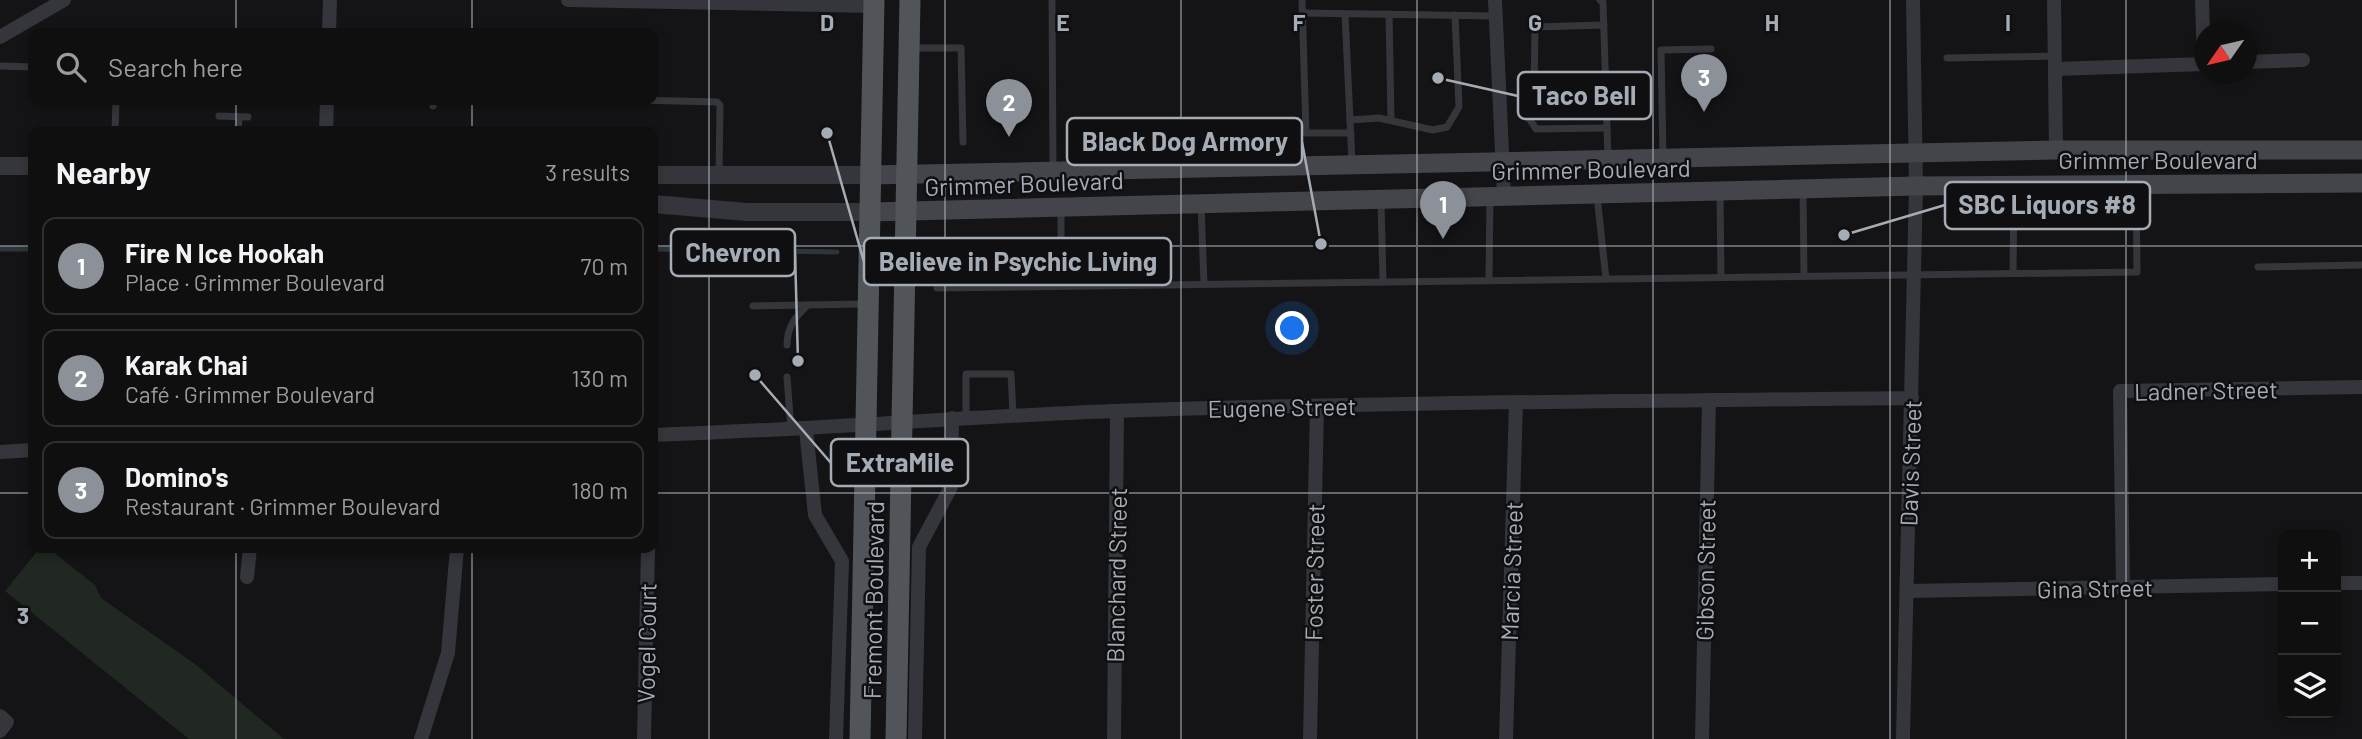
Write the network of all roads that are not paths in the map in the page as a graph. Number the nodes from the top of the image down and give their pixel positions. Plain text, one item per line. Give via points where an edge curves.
1 (64, 0) edge
2 (330, 0) edge
3 (568, 0) edge
4 (911, 0) edge
5 (1052, 0) edge
6 (1303, 0) edge
7 (1495, 0) edge
8 (1600, 0) edge
9 (1913, 0) edge
10 (2054, 0) edge
11 (2202, 0) edge
12 (874, 3) edge
13 (1303, 13) junction
14 (1345, 13) junction
15 (1389, 14) junction
16 (1455, 15) junction
17 (1496, 16) junction
18 (2203, 21) edge
19 (1604, 25) junction
20 (329, 28) edge
21 (0, 37) edge
22 (909, 48) junction
23 (1711, 50) dead end
24 (1947, 58) dead end
25 (2303, 60) dead end
26 (2257, 62) edge
27 (2055, 63) junction
28 (2194, 64) edge
29 (0, 66) edge
30 (28, 67) edge
31 (658, 101) edge
32 (116, 105) edge
33 (327, 105) edge
34 (219, 116) dead end
35 (239, 117) junction
36 (248, 117) dead end
37 (1350, 120) junction
38 (1391, 120) junction
39 (115, 126) edge
40 (238, 126) edge
41 (326, 126) edge
42 (1607, 128) junction
43 (1351, 133) junction
44 (963, 142) dead end
45 (2056, 150) junction
46 (2362, 150) edge
47 (1916, 155) junction
48 (1608, 159) junction
49 (1663, 159) junction
50 (1502, 160) junction
51 (1352, 164) junction
52 (0, 166) edge
53 (28, 166) edge
54 (1053, 171) junction
55 (658, 175) edge
56 (719, 175) junction
57 (871, 175) junction
58 (907, 175) junction
59 (2362, 183) edge
60 (2136, 184) junction
61 (2014, 185) junction
62 (1916, 186) junction
63 (1803, 189) junction
64 (1720, 192) junction
65 (1597, 194) junction
66 (1497, 195) junction
67 (1381, 198) junction
68 (1201, 203) junction
69 (658, 204) edge
70 (1061, 207) junction
71 (905, 211) junction
72 (870, 212) junction
73 (2362, 265) edge
74 (2258, 267) dead end
75 (2014, 273) junction
76 (1914, 274) junction
77 (1804, 276) junction
78 (1721, 277) junction
79 (1606, 279) junction
80 (1489, 280) junction
81 (1382, 282) junction
82 (1204, 284) junction
83 (1062, 286) junction
84 (937, 288) dead end
85 (869, 304) junction
86 (808, 305) junction
87 (753, 306) dead end
88 (787, 345) dead end
89 (787, 377) dead end
90 (2362, 387) edge
91 (1912, 398) junction
92 (1709, 400) junction
93 (1516, 403) junction
94 (1317, 405) junction
95 (1118, 411) junction
96 (1013, 415) junction
97 (959, 417) junction
98 (903, 422) junction
99 (867, 424) junction
100 (798, 430) junction
101 (658, 435) edge
102 (28, 450) edge
103 (0, 452) edge
104 (249, 553) edge
105 (457, 553) edge
106 (648, 553) edge
107 (247, 577) dead end
108 (2341, 583) edge
109 (2362, 583) edge
110 (2278, 584) edge
111 (2123, 587) junction
112 (1907, 591) junction
113 (421, 739) edge
114 (644, 739) edge
115 (836, 739) edge
116 (860, 739) edge
117 (896, 739) edge
118 (915, 739) edge
119 (1114, 739) edge
120 (1310, 739) edge
121 (1506, 739) edge
122 (1702, 739) edge
123 (1903, 739) edge

1 - 21 street
2 - 20 street
3 - 12 street
4 - 22 main road, Fremont Boulevard
5 - 54 lane
6 - 13 lane
7 - 17 street
8 - 19 lane
9 - 47 street, Davis Street
10 - 27 street
11 - 18 street
12 - 57 main road, Fremont Boulevard
13 - 14 lane
13 - 43 lane via 1306,133
14 - 15 lane
14 - 37 lane
15 - 16 lane
15 - 38 lane
16 - 17 lane
16 - 38 lane via 1459,107 1454,118 1447,127 1433,130
17 - 50 street
19 - 42 lane
19 - 42 lane via 1535,27 1534,92 1527,115 1536,129
22 - 44 lane via 961,48
22 - 58 main road, Fremont Boulevard
23 - 49 lane via 1661,50
24 - 27 lane
25 - 26 street
27 - 28 street
27 - 45 street
29 - 30 lane
31 - 56 lane via 720,105
32 - 39 lane
33 - 41 street
34 - 35 lane
35 - 36 lane
35 - 40 lane
37 - 38 lane
37 - 43 lane
42 - 48 lane
43 - 51 lane
45 - 46 main road, Grimmer Boulevard
45 - 47 main road, Grimmer Boulevard
47 - 49 main road, Grimmer Boulevard
47 - 62 street, Davis Street
48 - 49 main road, Grimmer Boulevard
48 - 50 main road, Grimmer Boulevard
50 - 51 main road, Grimmer Boulevard
50 - 66 street
51 - 54 main road, Grimmer Boulevard
52 - 53 street
54 - 58 main road, Grimmer Boulevard
55 - 56 street, Grimmer Boulevard
56 - 57 street, Grimmer Boulevard
57 - 58 main road, Grimmer Boulevard
57 - 72 main road, Fremont Boulevard
58 - 71 main road, Fremont Boulevard
59 - 60 main road, Grimmer Boulevard
60 - 61 main road, Grimmer Boulevard
60 - 75 lane via 2137,272
61 - 62 main road, Grimmer Boulevard
61 - 75 lane
62 - 63 main road, Grimmer Boulevard
62 - 76 street, Davis Street
63 - 64 main road, Grimmer Boulevard
63 - 77 lane
64 - 65 main road, Grimmer Boulevard
64 - 78 lane
65 - 66 main road, Grimmer Boulevard
65 - 79 lane
66 - 67 main road, Grimmer Boulevard
66 - 80 lane
67 - 68 main road, Grimmer Boulevard
67 - 81 lane
68 - 70 main road, Grimmer Boulevard
68 - 82 lane
69 - 72 street, Grimmer Boulevard via 747,212
70 - 71 main road, Grimmer Boulevard
70 - 83 lane
71 - 72 main road, Grimmer Boulevard
71 - 98 main road, Fremont Boulevard
72 - 85 main road, Fremont Boulevard
73 - 74 lane
75 - 76 lane
76 - 77 lane
76 - 91 street, Davis Street
77 - 78 lane
78 - 79 lane
79 - 80 lane
80 - 81 lane
81 - 82 lane
82 - 83 lane
83 - 84 lane
85 - 86 lane
85 - 99 main road, Fremont Boulevard
86 - 87 lane
86 - 88 lane via 791,323
89 - 100 lane
90 - 111 street, Ladner Street via 2120,391
91 - 92 street, Eugene Street
91 - 112 street, Davis Street
92 - 93 street, Eugene Street
92 - 122 street, Gibson Street
93 - 94 street, Eugene Street
93 - 121 street, Marcia Street
94 - 95 street, Eugene Street
94 - 120 street, Foster Street
95 - 96 street, Eugene Street
95 - 119 street, Blanchard Street
96 - 97 street, Eugene Street
96 - 97 lane via 1012,374 966,374
97 - 98 street, Eugene Street
97 - 118 street, Fremont Boulevard via 951,487 919,547
98 - 99 street, Eugene Street
98 - 117 main road, Fremont Boulevard
99 - 100 street, Eugene Street
99 - 116 main road, Fremont Boulevard
100 - 101 street, Eugene Street
100 - 115 street, Fremont Boulevard via 816,515 842,561
102 - 103 street
104 - 107 street
105 - 113 street via 449,653
106 - 114 street, Vogel Court
108 - 109 street
110 - 111 street, Gina Street
111 - 112 street, Gina Street
112 - 123 street, Davis Street

